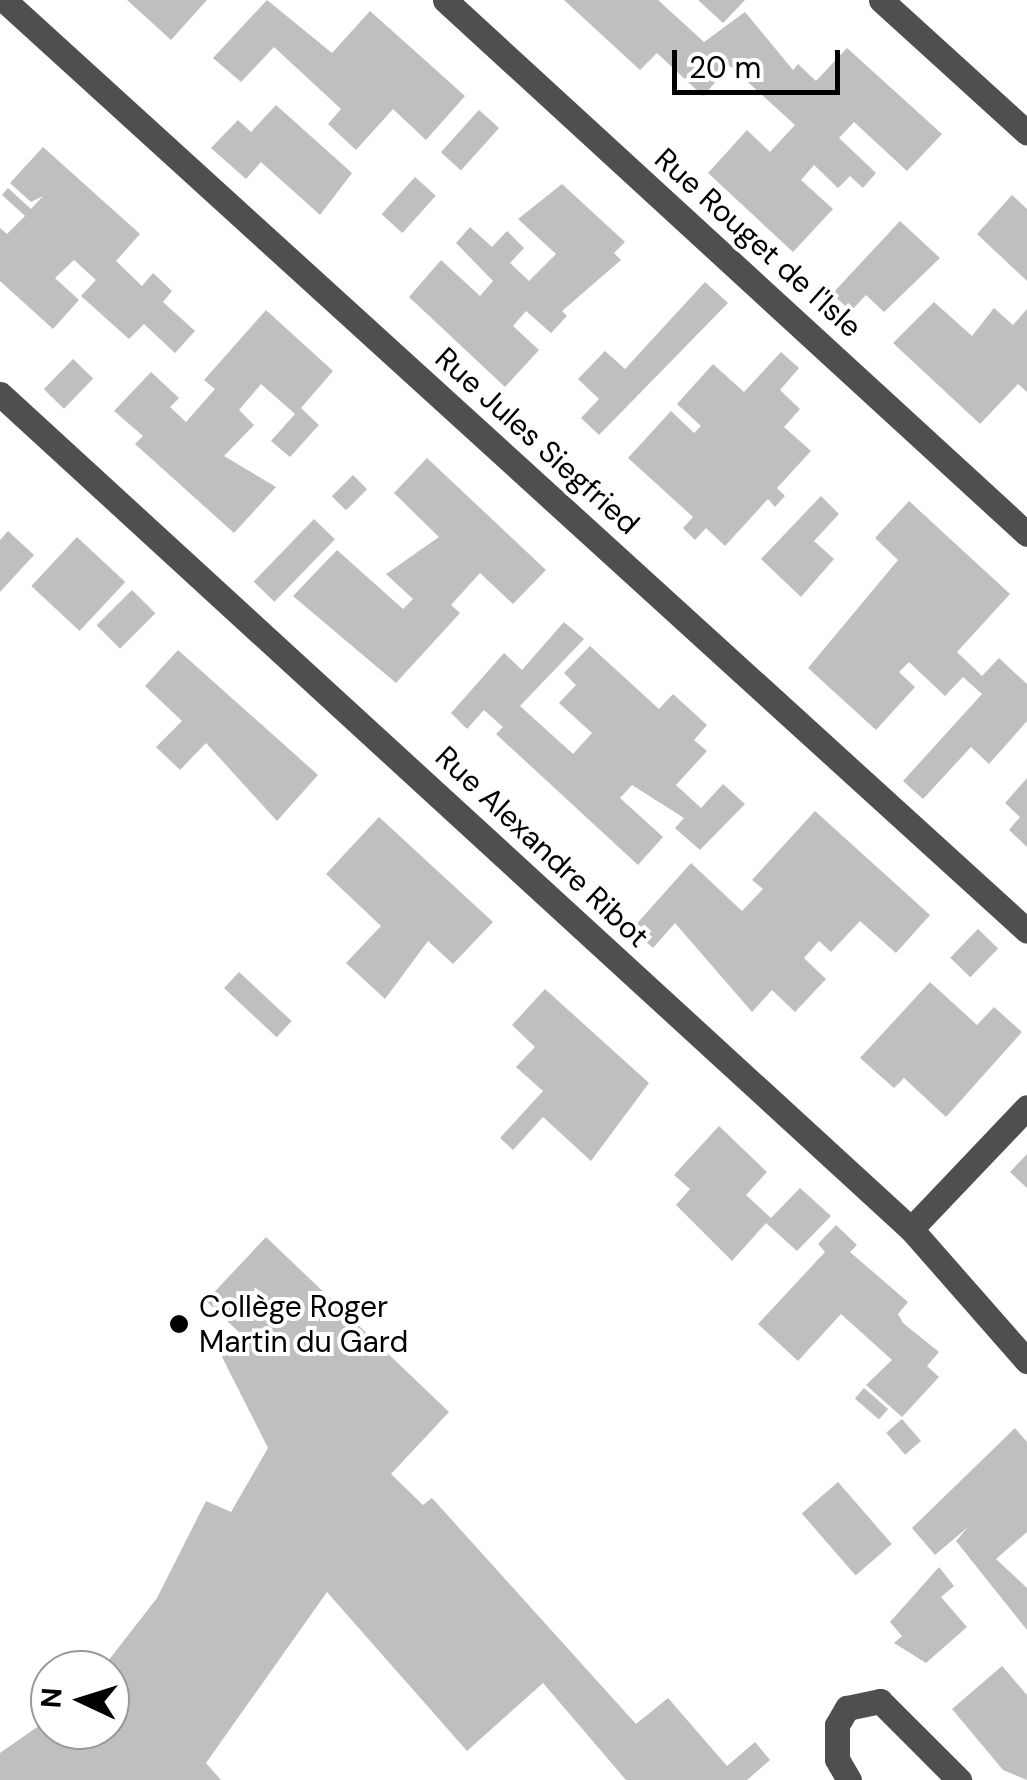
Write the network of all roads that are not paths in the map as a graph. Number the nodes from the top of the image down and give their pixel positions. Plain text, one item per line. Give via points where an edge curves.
1 (4, 0) edge
2 (444, 0) edge
3 (881, 0) edge
4 (1027, 134) edge
5 (0, 394) edge
6 (1027, 534) edge
7 (1027, 931) edge
8 (1027, 1107) edge
9 (911, 1229) junction
10 (1027, 1362) edge
11 (850, 1780) edge
12 (958, 1780) edge

1 - 7 street, Rue Jules Siegfried
2 - 6 street, Rue Rouget de l'Isle
3 - 4 street
5 - 9 street, Rue Alexandre Ribot
8 - 9 street
9 - 10 street, Rue Alexandre Ribot
11 - 12 street via 838,1759 837,1725 846,1708 880,1701

